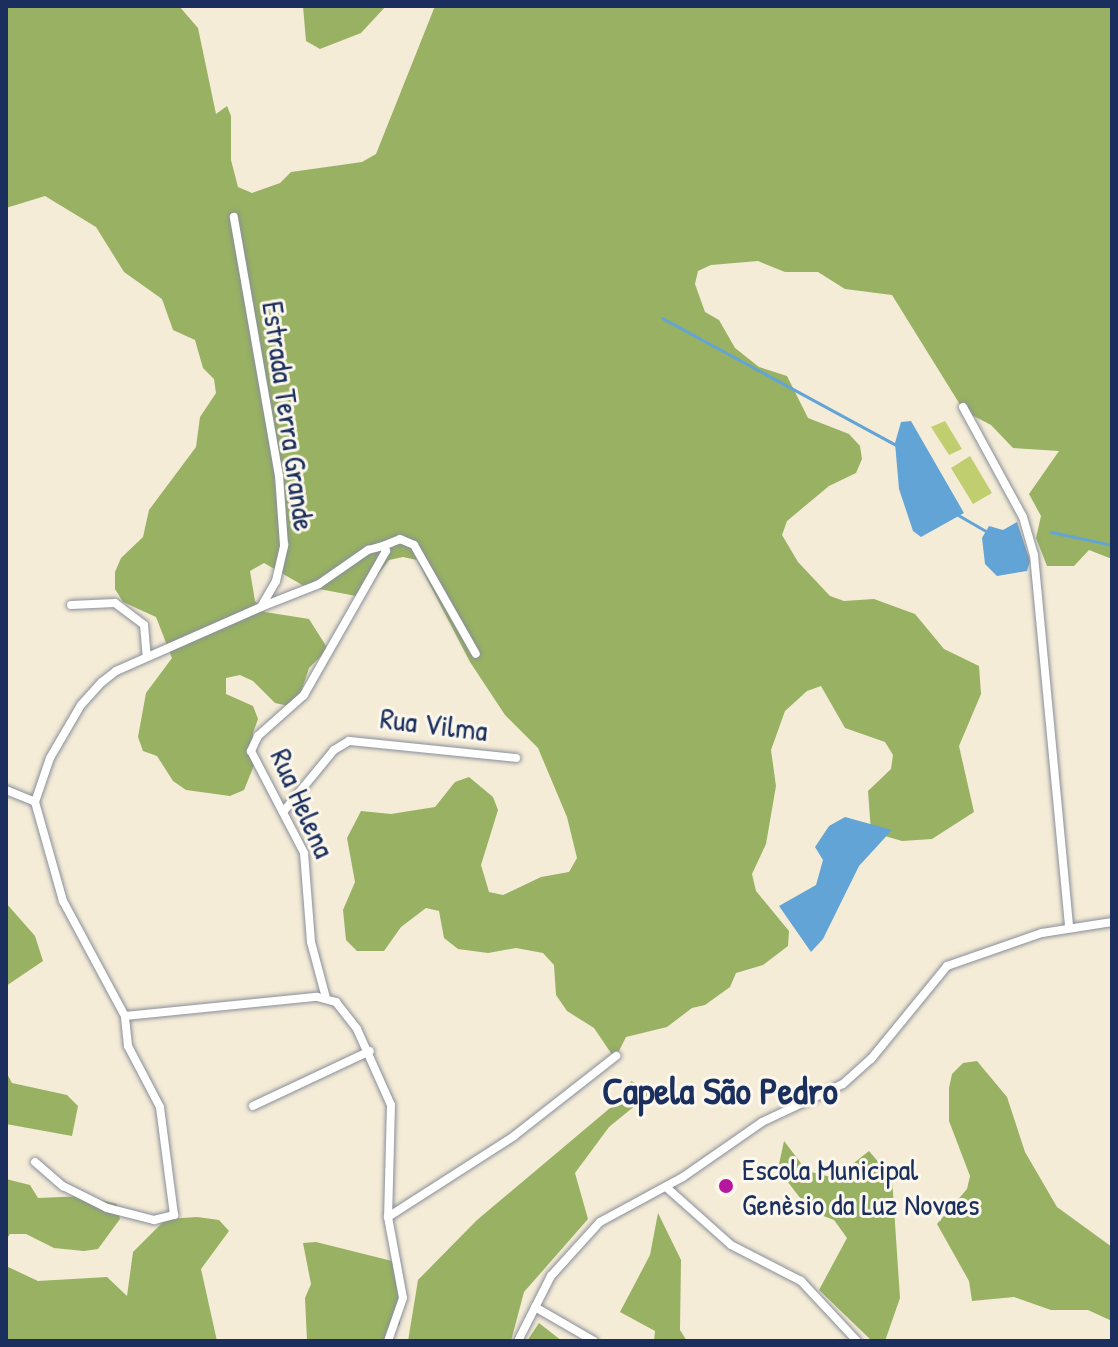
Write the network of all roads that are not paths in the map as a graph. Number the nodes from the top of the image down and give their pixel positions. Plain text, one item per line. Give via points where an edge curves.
1 (234, 217) dead end
2 (963, 407) dead end
3 (383, 546) junction
4 (71, 605) dead end
5 (261, 607) junction
6 (476, 654) dead end
7 (147, 657) junction
8 (516, 758) dead end
9 (6, 790) edge
10 (35, 802) junction
11 (283, 812) junction
12 (1112, 922) edge
13 (1069, 926) junction
14 (326, 998) junction
15 (125, 1016) junction
16 (370, 1051) junction
17 (616, 1056) dead end
18 (253, 1106) dead end
19 (35, 1162) dead end
20 (666, 1187) junction
21 (388, 1217) junction
22 (535, 1307) junction
23 (388, 1341) edge
24 (518, 1341) edge
25 (594, 1341) edge
26 (857, 1341) edge

1 - 5 street, Estrada Terra Grande via 284,526 281,566
2 - 13 street via 1023,517 1034,555
3 - 5 street via 368,550 319,584
3 - 6 street via 393,539 414,545
3 - 11 street, Rua Helena via 385,560 304,695 258,736 251,751
4 - 7 street via 115,603 144,625
5 - 7 street
7 - 10 street via 116,671 81,705 50,758
8 - 11 street, Rua Vilma via 349,741 334,750
9 - 10 street
10 - 15 street via 63,901
11 - 14 street, Rua Helena via 309,874 311,942
12 - 13 street
13 - 20 street via 947,966 871,1059 843,1084 762,1122
14 - 15 street
14 - 16 street via 345,1012
15 - 19 street via 128,1046 157,1094 176,1212 154,1220 107,1208 63,1186
16 - 18 street
16 - 21 street via 391,1105
17 - 21 street via 514,1136
20 - 22 street via 593,1228 561,1261
20 - 26 street via 731,1245 801,1281
21 - 23 street via 403,1298
22 - 24 street
22 - 25 street

